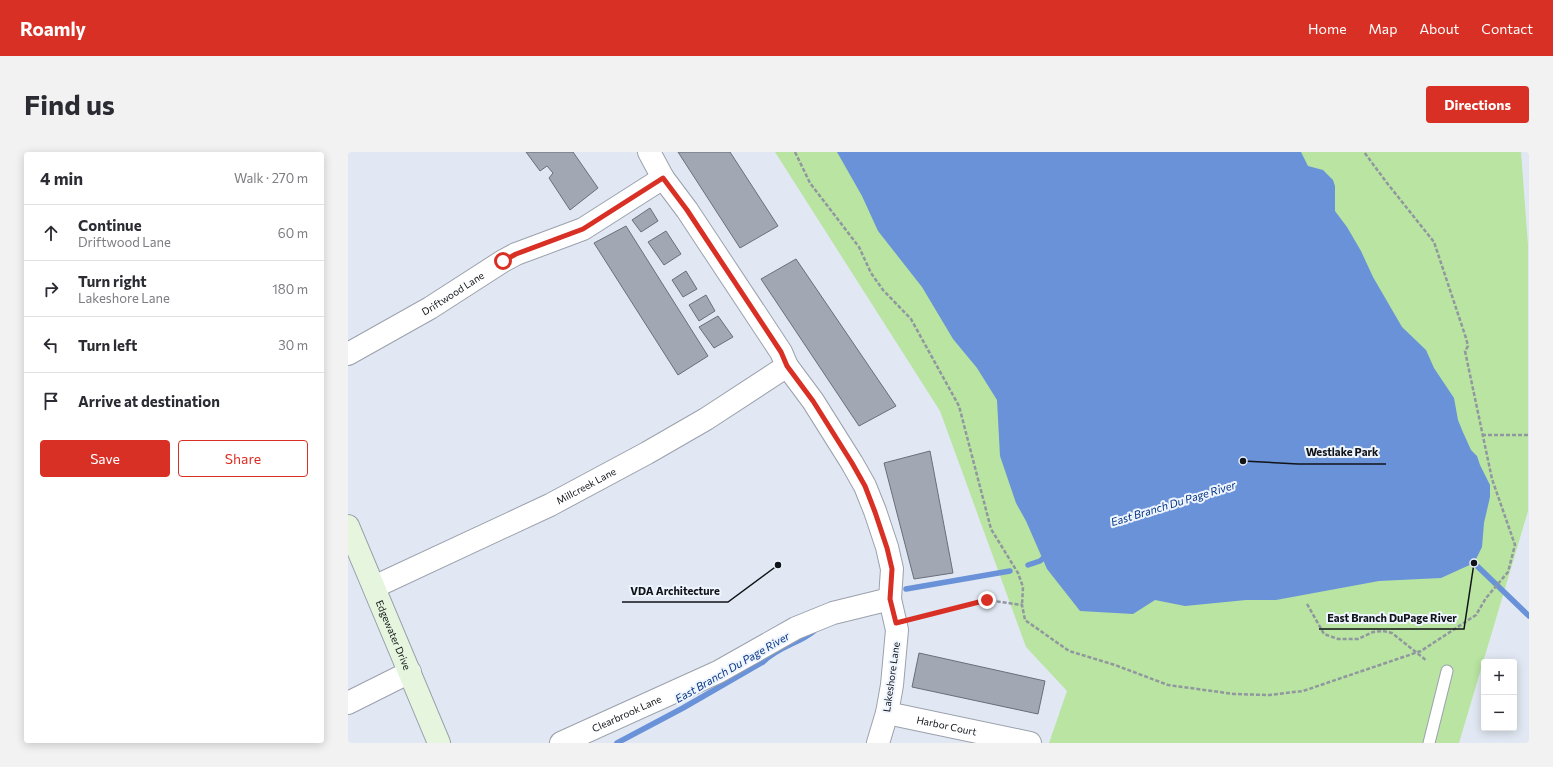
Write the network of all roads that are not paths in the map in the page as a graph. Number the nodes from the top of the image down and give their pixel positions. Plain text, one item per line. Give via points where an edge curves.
1 (649, 152) edge
2 (663, 178) junction
3 (348, 354) edge
4 (787, 366) junction
5 (348, 526) edge
6 (374, 587) junction
7 (890, 599) junction
8 (1447, 671) dead end
9 (410, 672) junction
10 (348, 703) edge
11 (887, 713) junction
12 (439, 743) edge
13 (560, 743) edge
14 (878, 743) edge
15 (1030, 743) edge
16 (1429, 743) edge

1 - 2 street, Lakeshore Lane
2 - 3 street, Driftwood Lane via 583,229 503,261 430,308
2 - 4 street, Lakeshore Lane via 781,352
4 - 6 street, Millcreek Lane via 706,419 550,505
4 - 7 street, Lakeshore Lane via 813,401 865,486 878,519 892,569
5 - 6 street, Edgewater Drive
6 - 9 street, Edgewater Drive
7 - 11 street, Lakeshore Lane via 897,630
7 - 13 street, Clearbrook Lane via 833,613 802,625 718,672
8 - 16 lane
9 - 10 street
9 - 12 street, Edgewater Drive
11 - 14 street, Lakeshore Lane
11 - 15 street, Harbor Court

